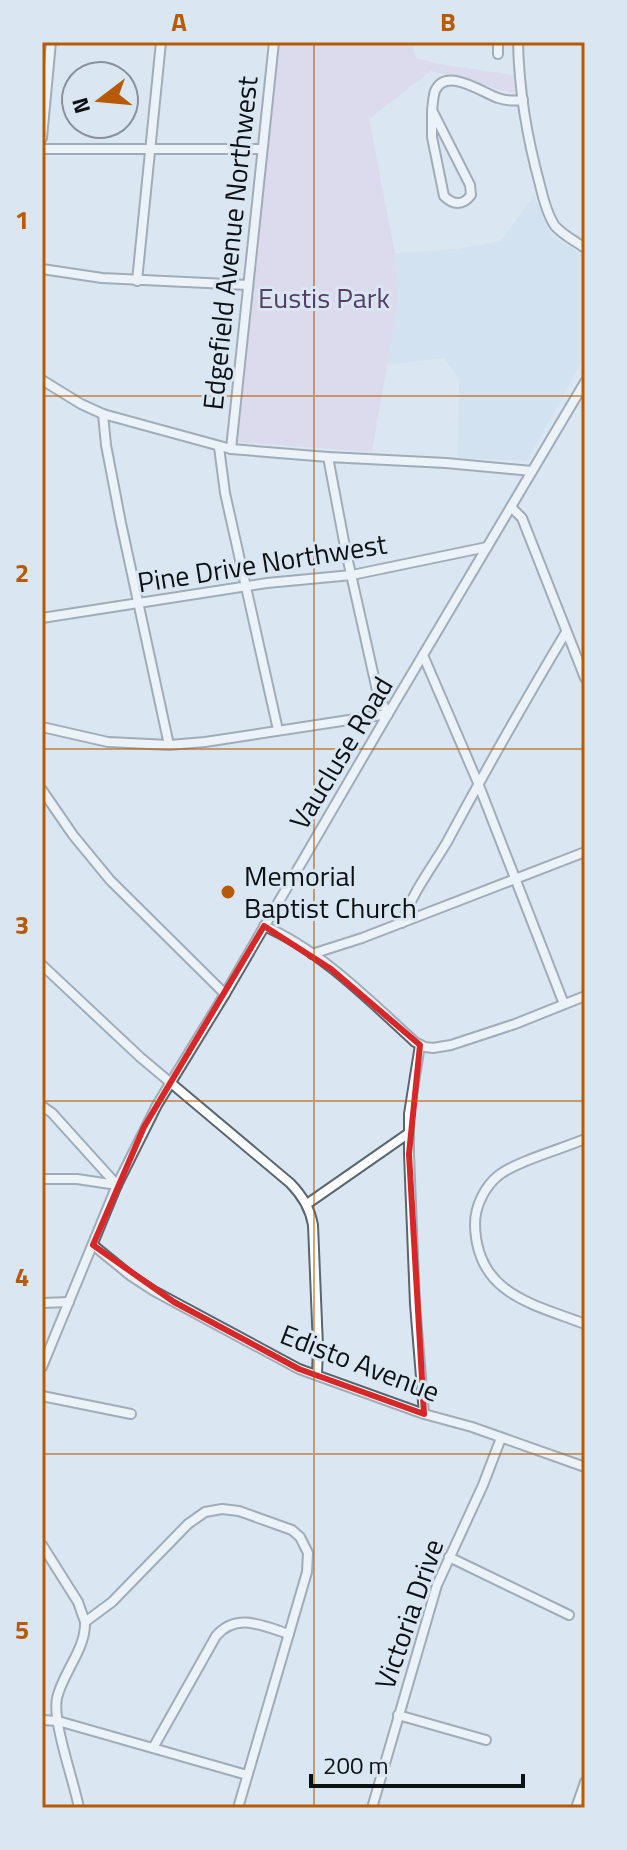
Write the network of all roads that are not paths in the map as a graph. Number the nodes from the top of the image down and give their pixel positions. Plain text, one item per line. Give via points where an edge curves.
1 (51, 42) edge
2 (161, 42) edge
3 (274, 42) edge
4 (498, 42) edge
5 (518, 42) edge
6 (498, 54) dead end
7 (523, 100) junction
8 (432, 110) junction
9 (42, 138) edge
10 (150, 148) junction
11 (42, 149) edge
12 (262, 149) junction
13 (585, 248) edge
14 (42, 269) edge
15 (137, 281) junction
16 (248, 285) junction
17 (42, 380) edge
18 (585, 382) edge
19 (581, 396) edge
20 (103, 414) junction
21 (219, 447) junction
22 (231, 449) junction
23 (328, 457) junction
24 (532, 471) junction
25 (511, 507) junction
26 (487, 547) junction
27 (352, 575) junction
28 (246, 587) junction
29 (139, 604) junction
30 (42, 618) edge
31 (566, 632) junction
32 (423, 655) junction
33 (585, 678) edge
34 (388, 714) junction
35 (42, 727) edge
36 (278, 730) junction
37 (169, 745) junction
38 (478, 783) junction
39 (42, 790) edge
40 (585, 852) edge
41 (516, 879) junction
42 (402, 923) junction
43 (264, 926) junction
44 (312, 954) junction
45 (42, 965) edge
46 (225, 994) junction
47 (585, 996) edge
48 (564, 1004) junction
49 (420, 1045) junction
50 (170, 1083) junction
51 (42, 1106) edge
52 (409, 1133) junction
53 (585, 1139) edge
54 (42, 1179) edge
55 (117, 1185) junction
56 (307, 1204) junction
57 (93, 1245) junction
58 (69, 1302) junction
59 (42, 1303) edge
60 (585, 1324) edge
61 (42, 1367) edge
62 (317, 1374) junction
63 (42, 1396) edge
64 (131, 1414) dead end
65 (424, 1414) junction
66 (501, 1438) junction
67 (585, 1467) edge
68 (42, 1545) edge
69 (449, 1557) junction
70 (569, 1615) dead end
71 (85, 1622) junction
72 (289, 1634) junction
73 (398, 1715) junction
74 (42, 1720) edge
75 (58, 1721) junction
76 (486, 1740) dead end
77 (153, 1748) junction
78 (247, 1775) junction
79 (585, 1782) edge
80 (79, 1808) edge
81 (238, 1808) edge
82 (372, 1808) edge
83 (576, 1808) edge

1 - 9 street
2 - 10 street
3 - 12 street, Edgefield Avenue Northwest
4 - 6 street
5 - 7 street
7 - 8 street via 502,99 448,81 437,87
7 - 13 street via 549,215 562,233
8 - 8 street via 444,196 462,203 471,195 470,185
10 - 11 street
10 - 12 street
10 - 15 street
12 - 16 street, Edgefield Avenue Northwest
14 - 15 street
15 - 16 street
16 - 22 street, Edgefield Avenue Northwest
17 - 20 street
18 - 19 street, Vaucluse Road
19 - 24 street, Vaucluse Road
20 - 21 street
20 - 29 street
21 - 22 street
21 - 28 street
22 - 23 street
23 - 24 street
23 - 27 street
24 - 25 street, Vaucluse Road
25 - 26 street, Vaucluse Road
25 - 31 street via 522,518
26 - 27 street, Pine Drive Northwest
26 - 32 street, Vaucluse Road
27 - 28 street, Pine Drive Northwest
27 - 34 street via 378,695
28 - 29 street, Pine Drive Northwest
28 - 36 street
29 - 30 street, Pine Drive Northwest
29 - 37 street
31 - 33 street
31 - 38 street
32 - 34 street, Vaucluse Road
32 - 38 street
34 - 36 street
34 - 43 street, Vaucluse Road
35 - 37 street via 108,742
36 - 37 street
38 - 41 street
38 - 42 street
39 - 46 street via 110,880
40 - 41 street
41 - 42 street
41 - 48 street
42 - 44 street
43 - 44 street
43 - 46 street, Vaucluse Road
44 - 49 street
45 - 50 street
46 - 50 street, Vaucluse Road
47 - 48 street
48 - 49 street via 451,1045
49 - 52 street
50 - 55 street, Vaucluse Road
50 - 56 street via 290,1183
51 - 55 street
52 - 56 street
52 - 65 street
53 - 60 street via 498,1176 484,1193 475,1221 484,1264 502,1287 525,1302
54 - 55 street
55 - 57 street, Vaucluse Road
56 - 62 street via 313,1225
57 - 58 street, Vaucluse Road
57 - 62 street, Edisto Avenue via 174,1302
58 - 59 street
58 - 61 street, Vaucluse Road
62 - 65 street, Edisto Avenue
63 - 64 street
65 - 66 street, Edisto Avenue
66 - 67 street, Edisto Avenue
66 - 69 street, Victoria Drive
68 - 71 street
69 - 70 street
69 - 73 street, Victoria Drive
71 - 72 street via 198,1516 222,1509 292,1530 303,1541 308,1566
71 - 75 street via 82,1642 57,1696
72 - 77 street via 242,1621 224,1628
72 - 78 street
73 - 76 street
73 - 82 street, Victoria Drive
74 - 75 street
75 - 77 street
75 - 80 street
77 - 78 street
78 - 81 street
79 - 83 street

